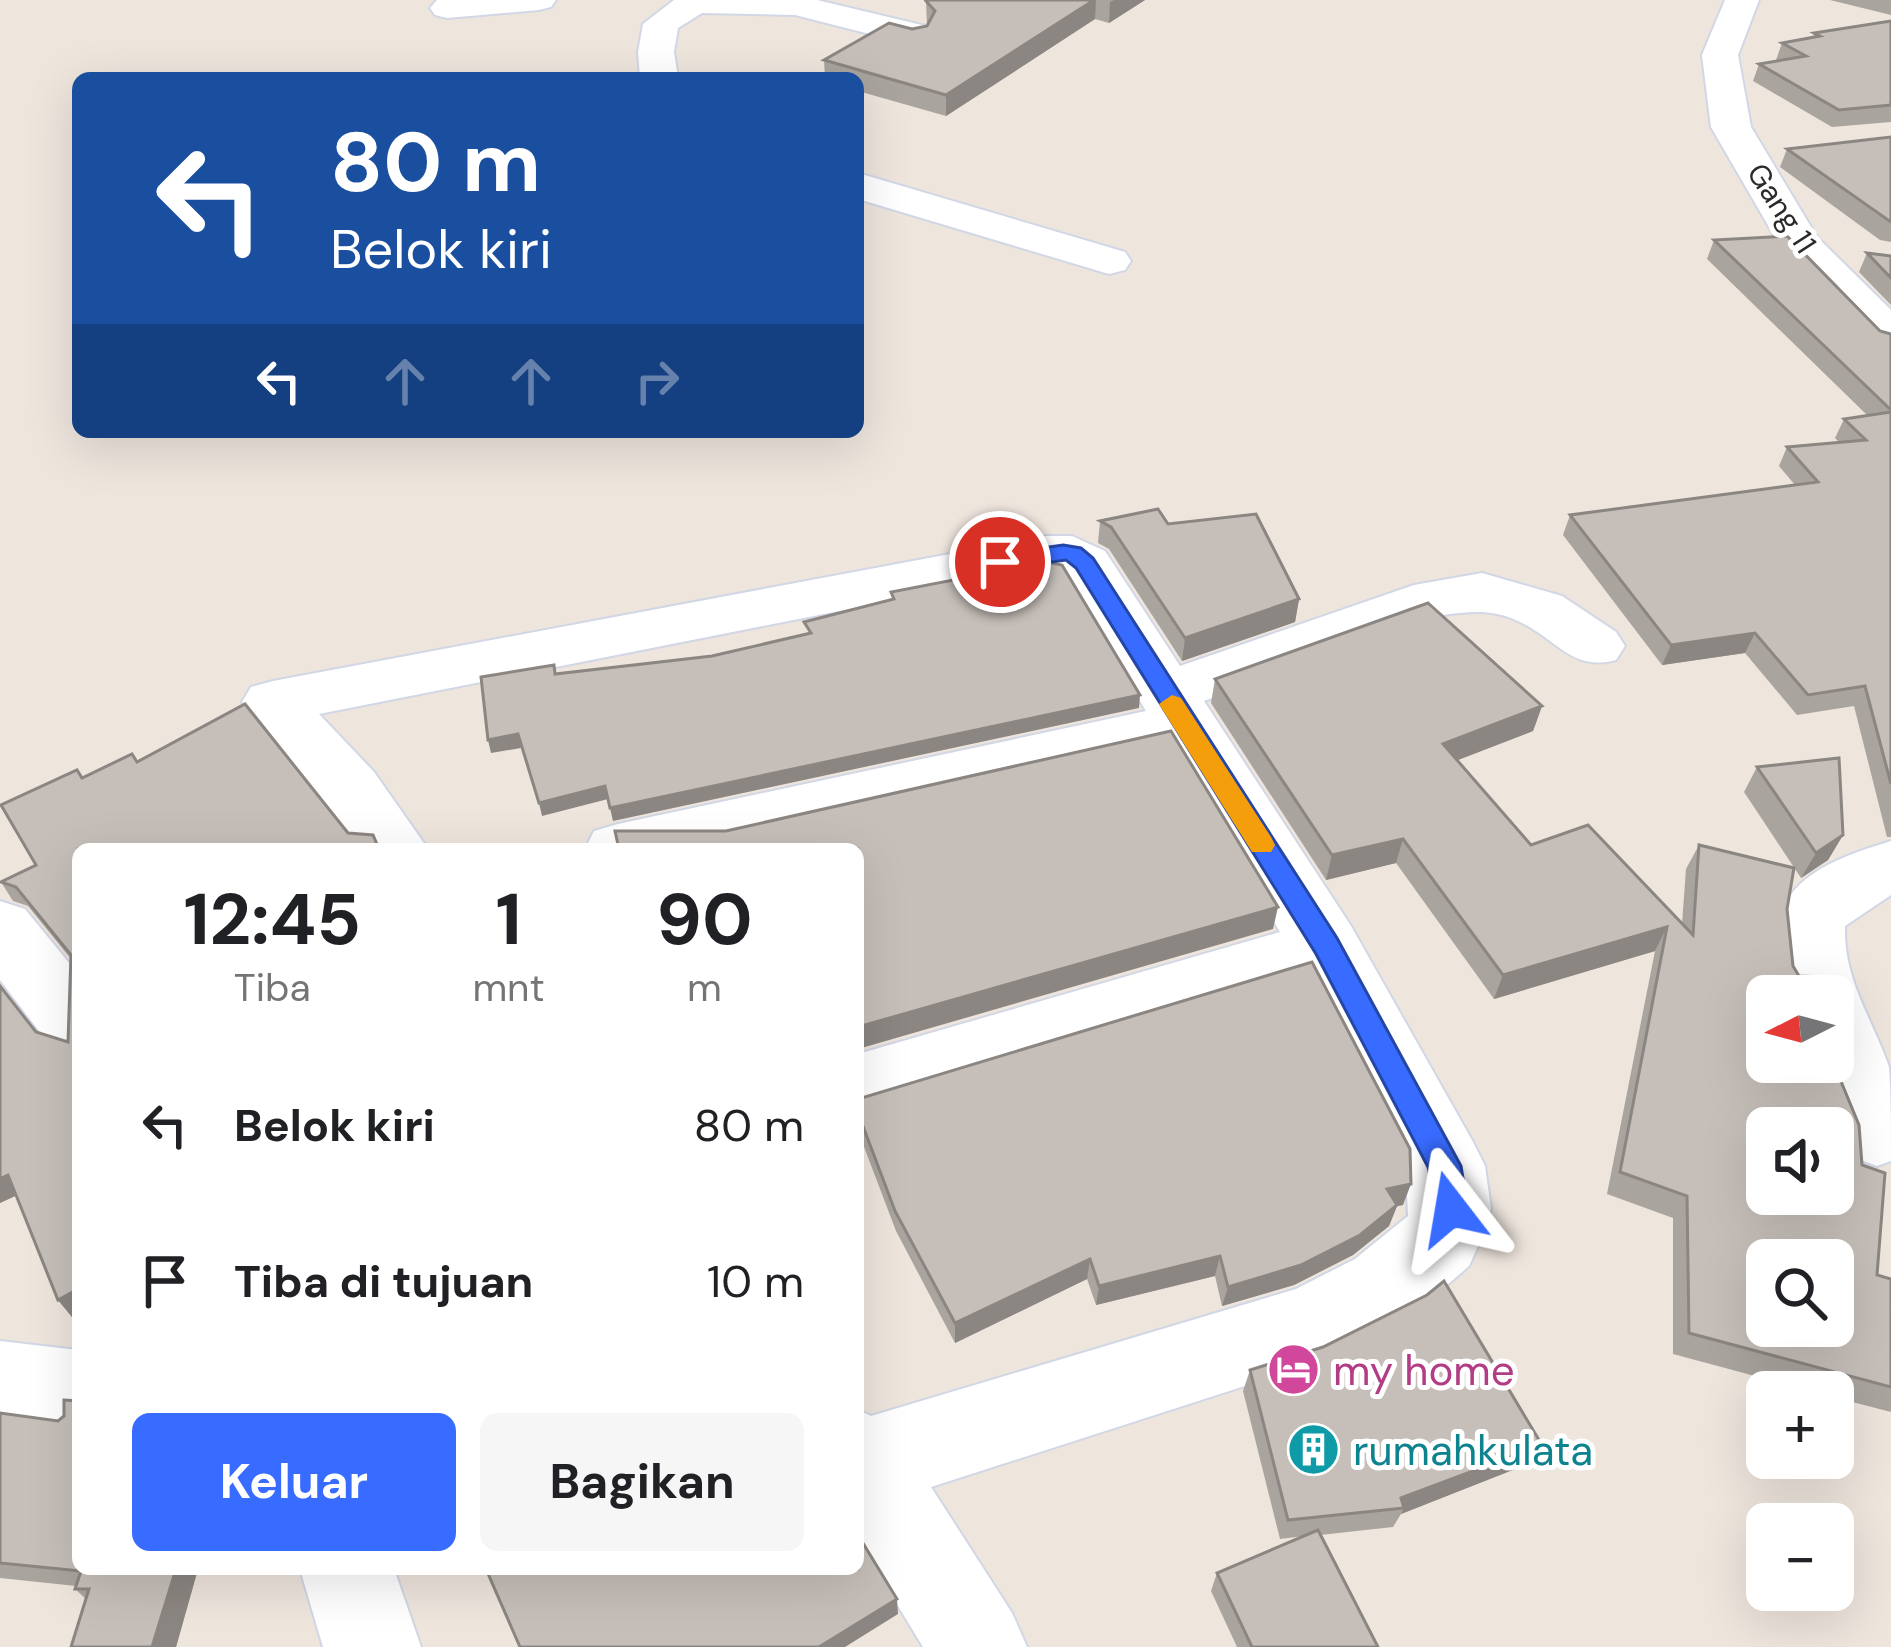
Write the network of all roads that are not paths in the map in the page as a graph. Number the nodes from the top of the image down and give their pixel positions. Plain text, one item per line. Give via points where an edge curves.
1 (539, 0) edge
2 (1742, 0) edge
3 (696, 1) edge
4 (448, 8) dead end
5 (913, 34) edge
6 (658, 72) edge
7 (1790, 150) edge
8 (1747, 154) junction
9 (864, 188) edge
10 (1800, 244) junction
11 (1868, 256) edge
12 (1109, 261) dead end
13 (1891, 337) edge
14 (1594, 646) dead end
15 (1174, 708) junction
16 (391, 843) edge
17 (642, 843) edge
18 (1891, 866) edge
19 (0, 928) edge
20 (1326, 946) junction
21 (1815, 975) edge
22 (72, 1019) edge
23 (1854, 1069) edge
24 (864, 1083) edge
25 (1886, 1143) edge
26 (0, 1383) edge
27 (72, 1393) edge
28 (864, 1458) edge
29 (864, 1464) edge
30 (348, 1575) edge
31 (372, 1647) edge
32 (978, 1647) edge

1 - 4 street
2 - 8 street, Gang 11 via 1720,55 1731,127
3 - 5 street via 795,5
3 - 6 street via 661,24
7 - 8 street
8 - 10 street, Gang 11
9 - 12 street
10 - 11 street
10 - 13 street, Gang 11
14 - 15 street via 1542,609 1482,591 1415,604
15 - 16 street via 1072,553 273,702
15 - 17 street
15 - 20 street
18 - 21 street via 1825,896 1807,920
19 - 22 street
20 - 24 street
20 - 28 street via 1444,1166 1451,1209 1441,1240 1385,1286 1313,1324
23 - 25 street
26 - 27 street
29 - 32 street
30 - 31 street

